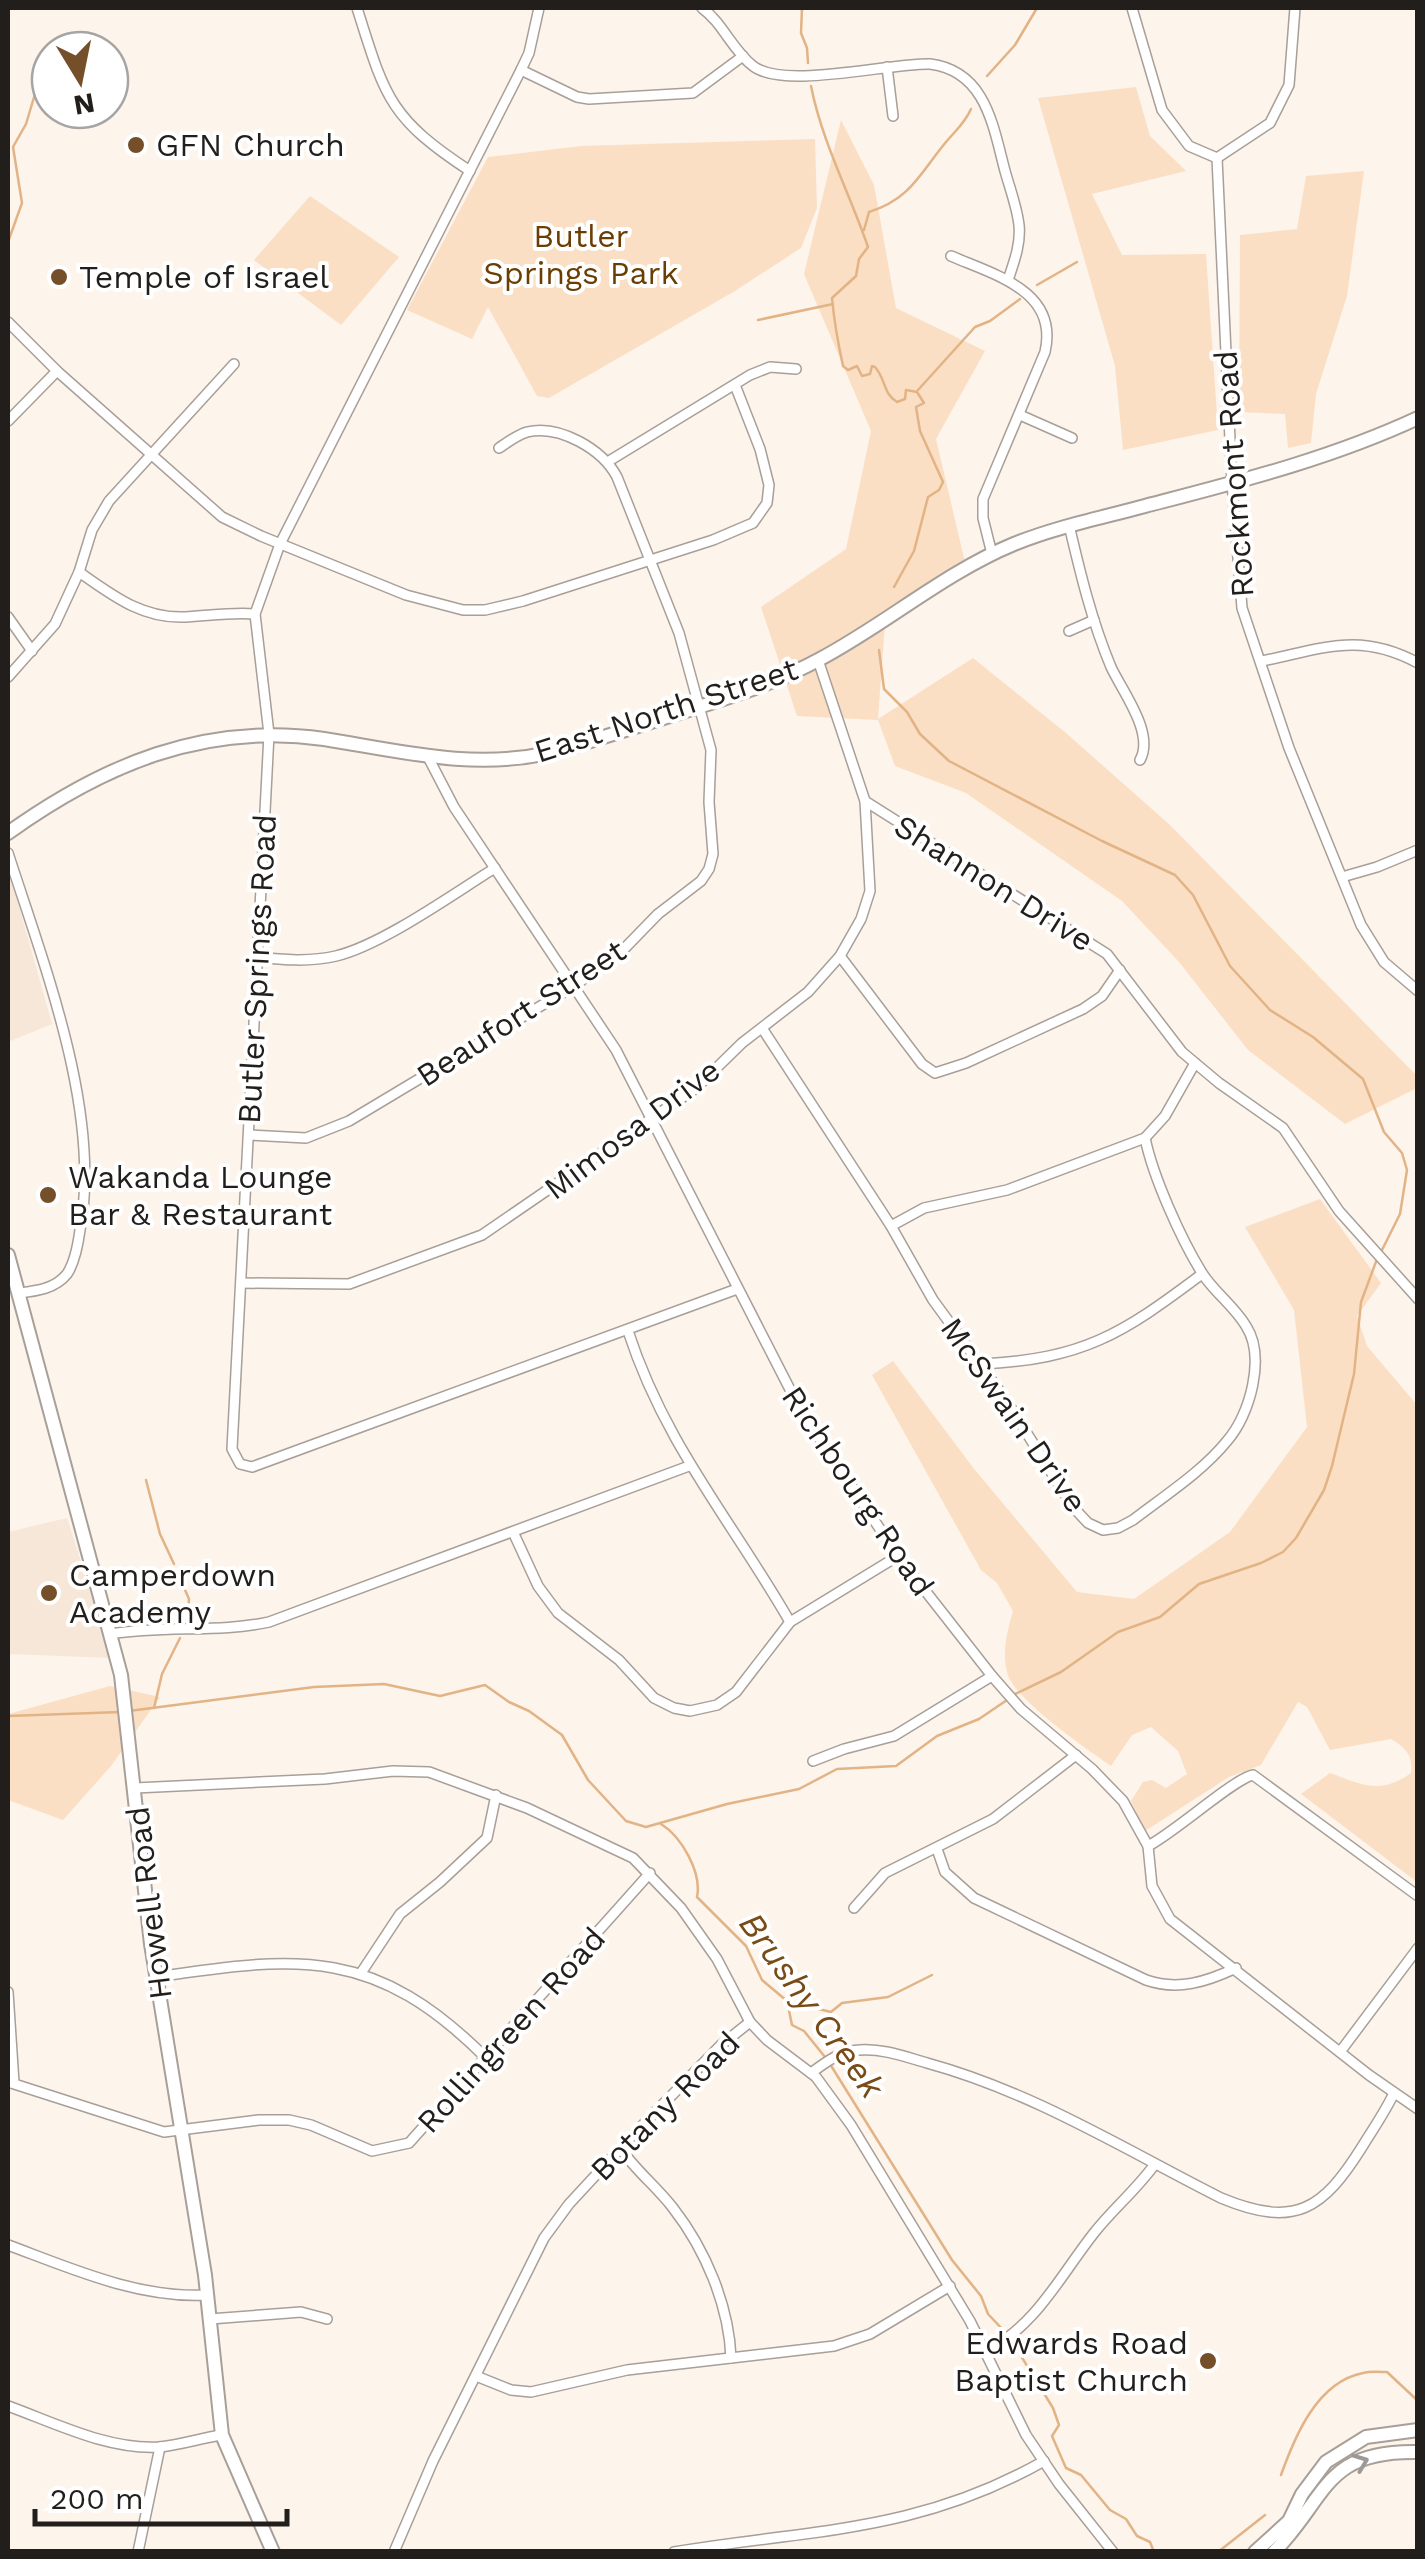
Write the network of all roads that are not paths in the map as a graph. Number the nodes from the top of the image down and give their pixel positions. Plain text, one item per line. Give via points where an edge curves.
1 (357, 8) edge
2 (539, 8) edge
3 (702, 8) edge
4 (1132, 8) edge
5 (1295, 8) edge
6 (743, 56) junction
7 (886, 67) junction
8 (521, 70) junction
9 (893, 116) dead end
10 (1217, 158) junction
11 (470, 171) junction
12 (951, 256) dead end
13 (1008, 280) junction
14 (8, 322) edge
15 (234, 364) dead end
16 (796, 370) dead end
17 (57, 371) junction
18 (734, 385) junction
19 (1020, 415) junction
20 (1418, 418) edge
21 (8, 420) edge
22 (1072, 438) dead end
23 (499, 448) dead end
24 (151, 454) junction
25 (608, 461) junction
26 (1232, 484) junction
27 (1068, 525) junction
28 (280, 544) junction
29 (992, 554) junction
30 (652, 559) junction
31 (79, 572) junction
32 (255, 614) junction
33 (8, 618) edge
34 (1094, 620) junction
35 (1069, 631) dead end
36 (32, 651) junction
37 (818, 660) junction
38 (1262, 661) junction
39 (1418, 663) edge
40 (8, 677) edge
41 (700, 706) junction
42 (269, 734) junction
43 (428, 757) junction
44 (1140, 760) dead end
45 (865, 801) junction
46 (8, 834) edge
47 (1418, 850) edge
48 (8, 852) edge
49 (495, 868) junction
50 (1342, 877) junction
51 (840, 956) junction
52 (257, 957) junction
53 (1120, 970) junction
54 (574, 986) junction
55 (1418, 991) edge
56 (762, 1028) junction
57 (1195, 1063) junction
58 (652, 1119) junction
59 (249, 1134) junction
60 (1144, 1138) junction
61 (891, 1226) junction
62 (8, 1255) edge
63 (1202, 1274) junction
64 (241, 1284) junction
65 (737, 1289) junction
66 (18, 1293) junction
67 (1418, 1299) edge
68 (628, 1330) junction
69 (981, 1364) junction
70 (689, 1466) junction
71 (514, 1534) junction
72 (898, 1556) junction
73 (790, 1622) junction
74 (111, 1634) junction
75 (992, 1676) junction
76 (1076, 1755) junction
77 (812, 1761) dead end
78 (135, 1788) junction
79 (496, 1795) junction
80 (1148, 1846) junction
81 (937, 1849) junction
82 (650, 1873) junction
83 (1418, 1896) edge
84 (854, 1908) dead end
85 (1418, 1948) edge
86 (1236, 1968) junction
87 (361, 1972) junction
88 (156, 1977) junction
89 (8, 1992) edge
90 (750, 2022) junction
91 (1340, 2052) junction
92 (486, 2058) junction
93 (812, 2073) junction
94 (11, 2082) edge
95 (1394, 2093) junction
96 (1418, 2108) edge
97 (181, 2130) junction
98 (621, 2149) junction
99 (1156, 2164) junction
100 (8, 2245) edge
101 (950, 2286) junction
102 (207, 2295) junction
103 (210, 2319) junction
104 (327, 2319) dead end
105 (986, 2351) junction
106 (731, 2358) junction
107 (476, 2376) junction
108 (8, 2406) edge
109 (1418, 2430) edge
110 (222, 2435) junction
111 (160, 2446) junction
112 (1418, 2452) edge
113 (1044, 2461) junction
114 (395, 2551) edge
115 (138, 2552) edge
116 (272, 2552) edge
117 (674, 2552) edge
118 (1113, 2552) edge
119 (1256, 2552) edge
120 (1274, 2552) edge

1 - 11 street via 400,116
2 - 8 street, Butler Springs Road
3 - 6 street
4 - 10 street via 1162,110 1190,146
5 - 10 street via 1289,84 1270,123
6 - 7 street via 763,72 784,76
6 - 8 street via 682,96 589,99
7 - 9 street
7 - 13 street via 944,66 967,78 984,100 1019,226
8 - 11 street, Butler Springs Road
10 - 26 street, Rockmont Road
11 - 28 street, Butler Springs Road
12 - 13 street
13 - 19 street via 1036,301 1047,329
14 - 17 street
15 - 24 street
16 - 18 street via 770,367
17 - 21 street
17 - 24 street
18 - 25 street
18 - 30 street via 765,465 767,504 748,526
19 - 22 street
19 - 29 street via 983,500
20 - 26 main road, East North Street
23 - 25 street via 540,431 564,436
24 - 28 street via 222,516
24 - 31 street via 102,511
25 - 30 street, Beaufort Street
26 - 27 main road, East North Street
26 - 38 street, Rockmont Road via 1240,598
27 - 29 main road, East North Street
27 - 34 street
28 - 30 street via 406,595 464,610 523,601
28 - 32 street, Butler Springs Road
29 - 37 main road, East North Street
30 - 41 street, Beaufort Street
31 - 32 street via 153,614
31 - 36 street via 55,624
32 - 42 street, Butler Springs Road
33 - 36 street
34 - 35 street
34 - 44 street via 1141,730
36 - 40 street
37 - 41 main road, East North Street
37 - 45 street, Shannon Drive
38 - 39 street via 1353,642
38 - 50 street, Rockmont Road
41 - 43 main road, East North Street via 533,756
41 - 54 street, Beaufort Street via 711,750 710,870
42 - 43 main road, East North Street
42 - 46 main road, East North Street via 195,744 129,763 68,792
42 - 52 street, Butler Springs Road
43 - 49 street, Richbourg Road
45 - 51 street, Mimosa Drive via 870,892
45 - 53 street, Shannon Drive via 1094,945
47 - 50 street
48 - 66 street via 68,1053 86,1152 82,1218 68,1271 44,1290
49 - 52 street via 346,954 317,960
49 - 54 street, Richbourg Road
50 - 55 street, Rockmont Road via 1373,946
51 - 53 street via 922,1064 936,1073 1084,1009
51 - 56 street, Mimosa Drive
52 - 59 street, Butler Springs Road
53 - 57 street, Shannon Drive
54 - 58 street, Richbourg Road
54 - 59 street, Beaufort Street via 330,1130 292,1139
56 - 58 street, Mimosa Drive
56 - 61 street, McSwain Drive
57 - 60 street
57 - 67 street, Shannon Drive via 1283,1128 1339,1211
58 - 64 street, Mimosa Drive via 502,1224 461,1244 349,1284
58 - 65 street, Richbourg Road
59 - 64 street, Butler Springs Road
60 - 61 street via 1007,1190 924,1208
60 - 63 street, McSwain Drive
61 - 69 street, McSwain Drive via 933,1300
62 - 66 main road, Howell Road
63 - 69 street via 1094,1345
63 - 69 street, McSwain Drive via 1253,1340 1254,1372 1242,1415 1229,1440 1200,1467 1118,1528 1098,1528 1079,1514
64 - 68 street, Butler Springs Road via 232,1449 240,1464 252,1466
65 - 68 street, Butler Springs Road
65 - 72 street, Richbourg Road via 800,1409
66 - 74 main road, Howell Road
68 - 70 street via 652,1396
70 - 71 street
70 - 73 street
71 - 73 street via 551,1606 654,1698 674,1708 706,1710 730,1696
71 - 74 street via 269,1622
72 - 73 street
72 - 75 street, Richbourg Road
74 - 78 main road, Howell Road
75 - 76 street, Richbourg Road
75 - 77 street via 894,1736
76 - 80 street, Richbourg Road via 1123,1801
76 - 81 street via 993,1820
78 - 79 street via 414,1770
78 - 88 main road, Howell Road
79 - 82 street via 633,1858
79 - 87 street via 486,1838 400,1914
80 - 83 street via 1253,1776
80 - 86 street, Richbourg Road via 1162,1910
81 - 84 street via 885,1873
81 - 86 street via 945,1872 964,1891 1146,1980 1185,1985
82 - 90 street via 708,1946
82 - 92 street, Rollingreen Road
85 - 91 street
86 - 91 street, Richbourg Road
87 - 88 street via 266,1963
87 - 92 street via 420,2001
88 - 97 main road, Howell Road
89 - 94 street
90 - 93 street, Botany Road
90 - 98 street, Botany Road
91 - 95 street, Richbourg Road
92 - 97 street, Rollingreen Road via 409,2143 388,2148 372,2151 290,2120
93 - 99 street via 834,2056 874,2050 970,2074
93 - 101 street, Botany Road via 876,2162
94 - 97 street, Rollingreen Road via 148,2129
95 - 96 street, Richbourg Road
95 - 99 street via 1336,2186 1310,2206 1242,2206
97 - 102 main road, Howell Road
98 - 106 street via 699,2249 724,2313
98 - 107 street, Botany Road via 544,2238
99 - 105 street via 1038,2310
100 - 102 street via 151,2291
101 - 105 street, Botany Road
101 - 106 street via 852,2341
102 - 103 main road, Howell Road
103 - 104 street via 301,2312
103 - 110 main road, Howell Road
105 - 113 street, Botany Road
106 - 107 street via 627,2370 531,2392
107 - 114 street, Botany Road
108 - 111 street via 95,2437
109 - 119 main road via 1366,2437 1326,2462 1289,2521
110 - 111 street
110 - 116 main road, Howell Road
111 - 115 street
120 -> 112 main road via 1336,2473 1376,2456
113 - 117 street via 970,2498 906,2518
113 - 118 street, Botany Road

